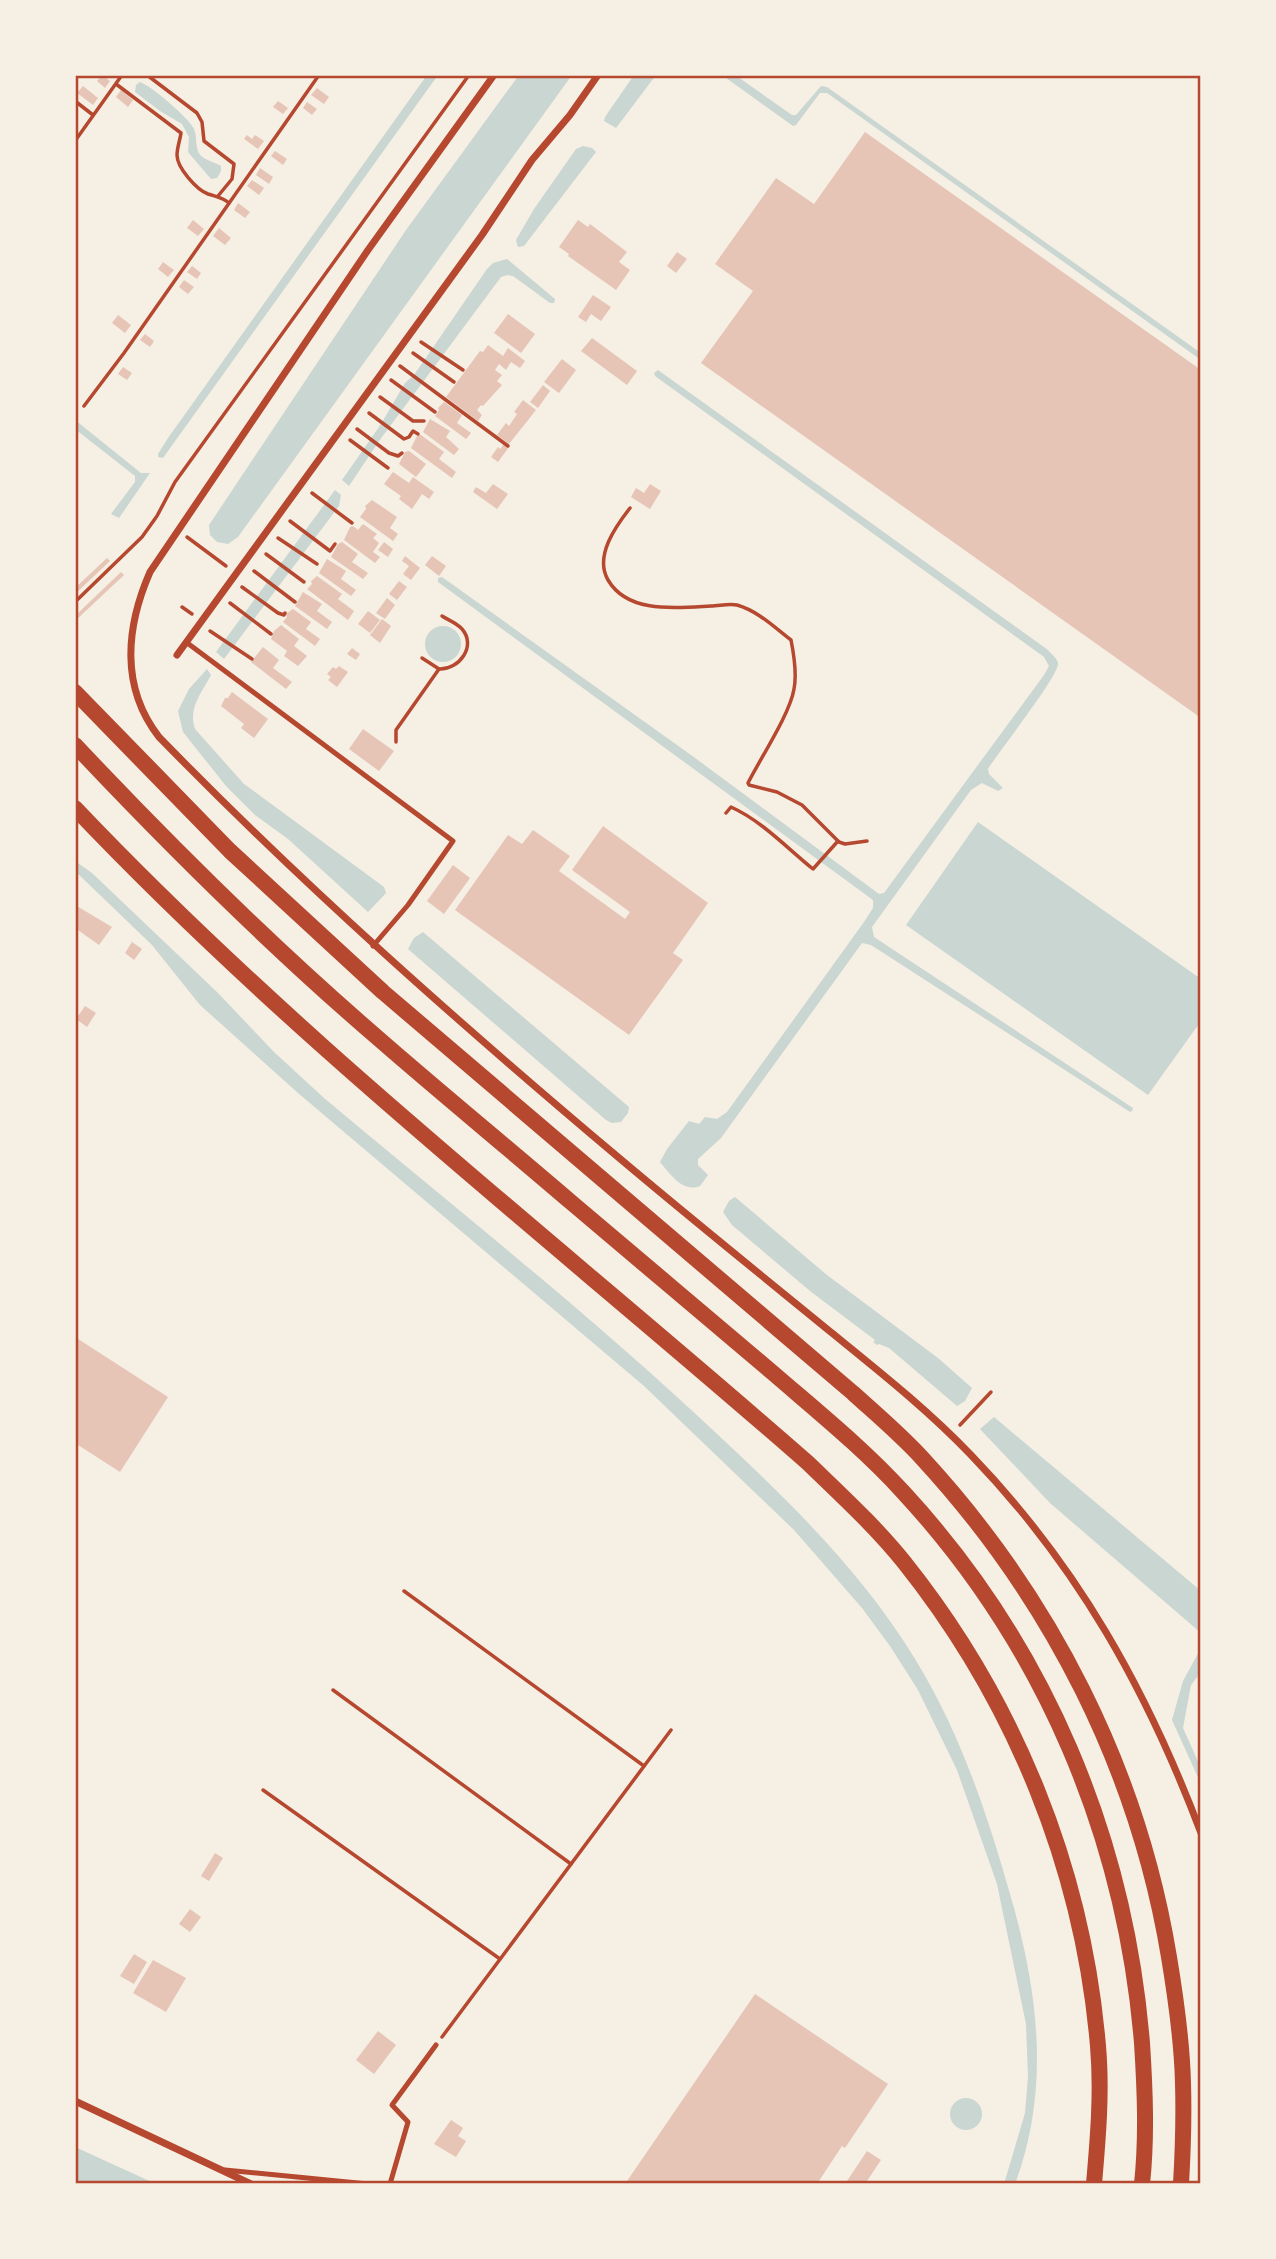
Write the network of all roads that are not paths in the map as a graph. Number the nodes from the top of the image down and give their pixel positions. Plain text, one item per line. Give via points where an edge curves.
1 (494, 75) edge
2 (598, 75) edge
3 (186, 642) junction
4 (177, 655) dead end
5 (75, 692) edge
6 (75, 745) edge
7 (75, 808) edge
8 (373, 946) junction
9 (1201, 1833) edge
10 (436, 2045) road end
11 (75, 2101) edge
12 (221, 2170) junction
13 (251, 2184) edge
14 (368, 2184) edge
15 (390, 2184) edge
16 (1094, 2184) edge
17 (1142, 2184) edge
18 (1181, 2184) edge

1 - 8 street via 368,250 150,572 132,622 130,669 147,723 246,827
2 - 3 street
3 - 4 street
3 - 8 lane via 453,841
5 - 18 main road via 230,851 383,992 886,1423 948,1488 997,1549 1080,1684 1121,1775 1145,1848 1166,1938 1180,2030
6 - 17 main road via 230,902 377,1038 874,1462 956,1554 1049,1702 1105,1841 1133,1965 1139,2015 1145,2081
7 - 16 main road via 325,1049 808,1463 903,1561 946,1618 986,1682 1031,1771 1077,1908 1098,2048
8 - 9 street via 621,1160 897,1384 951,1435 1033,1525 1112,1641 1167,1748
10 - 15 lane via 392,2105 408,2122
11 - 12 street
12 - 13 street
12 - 14 lane

